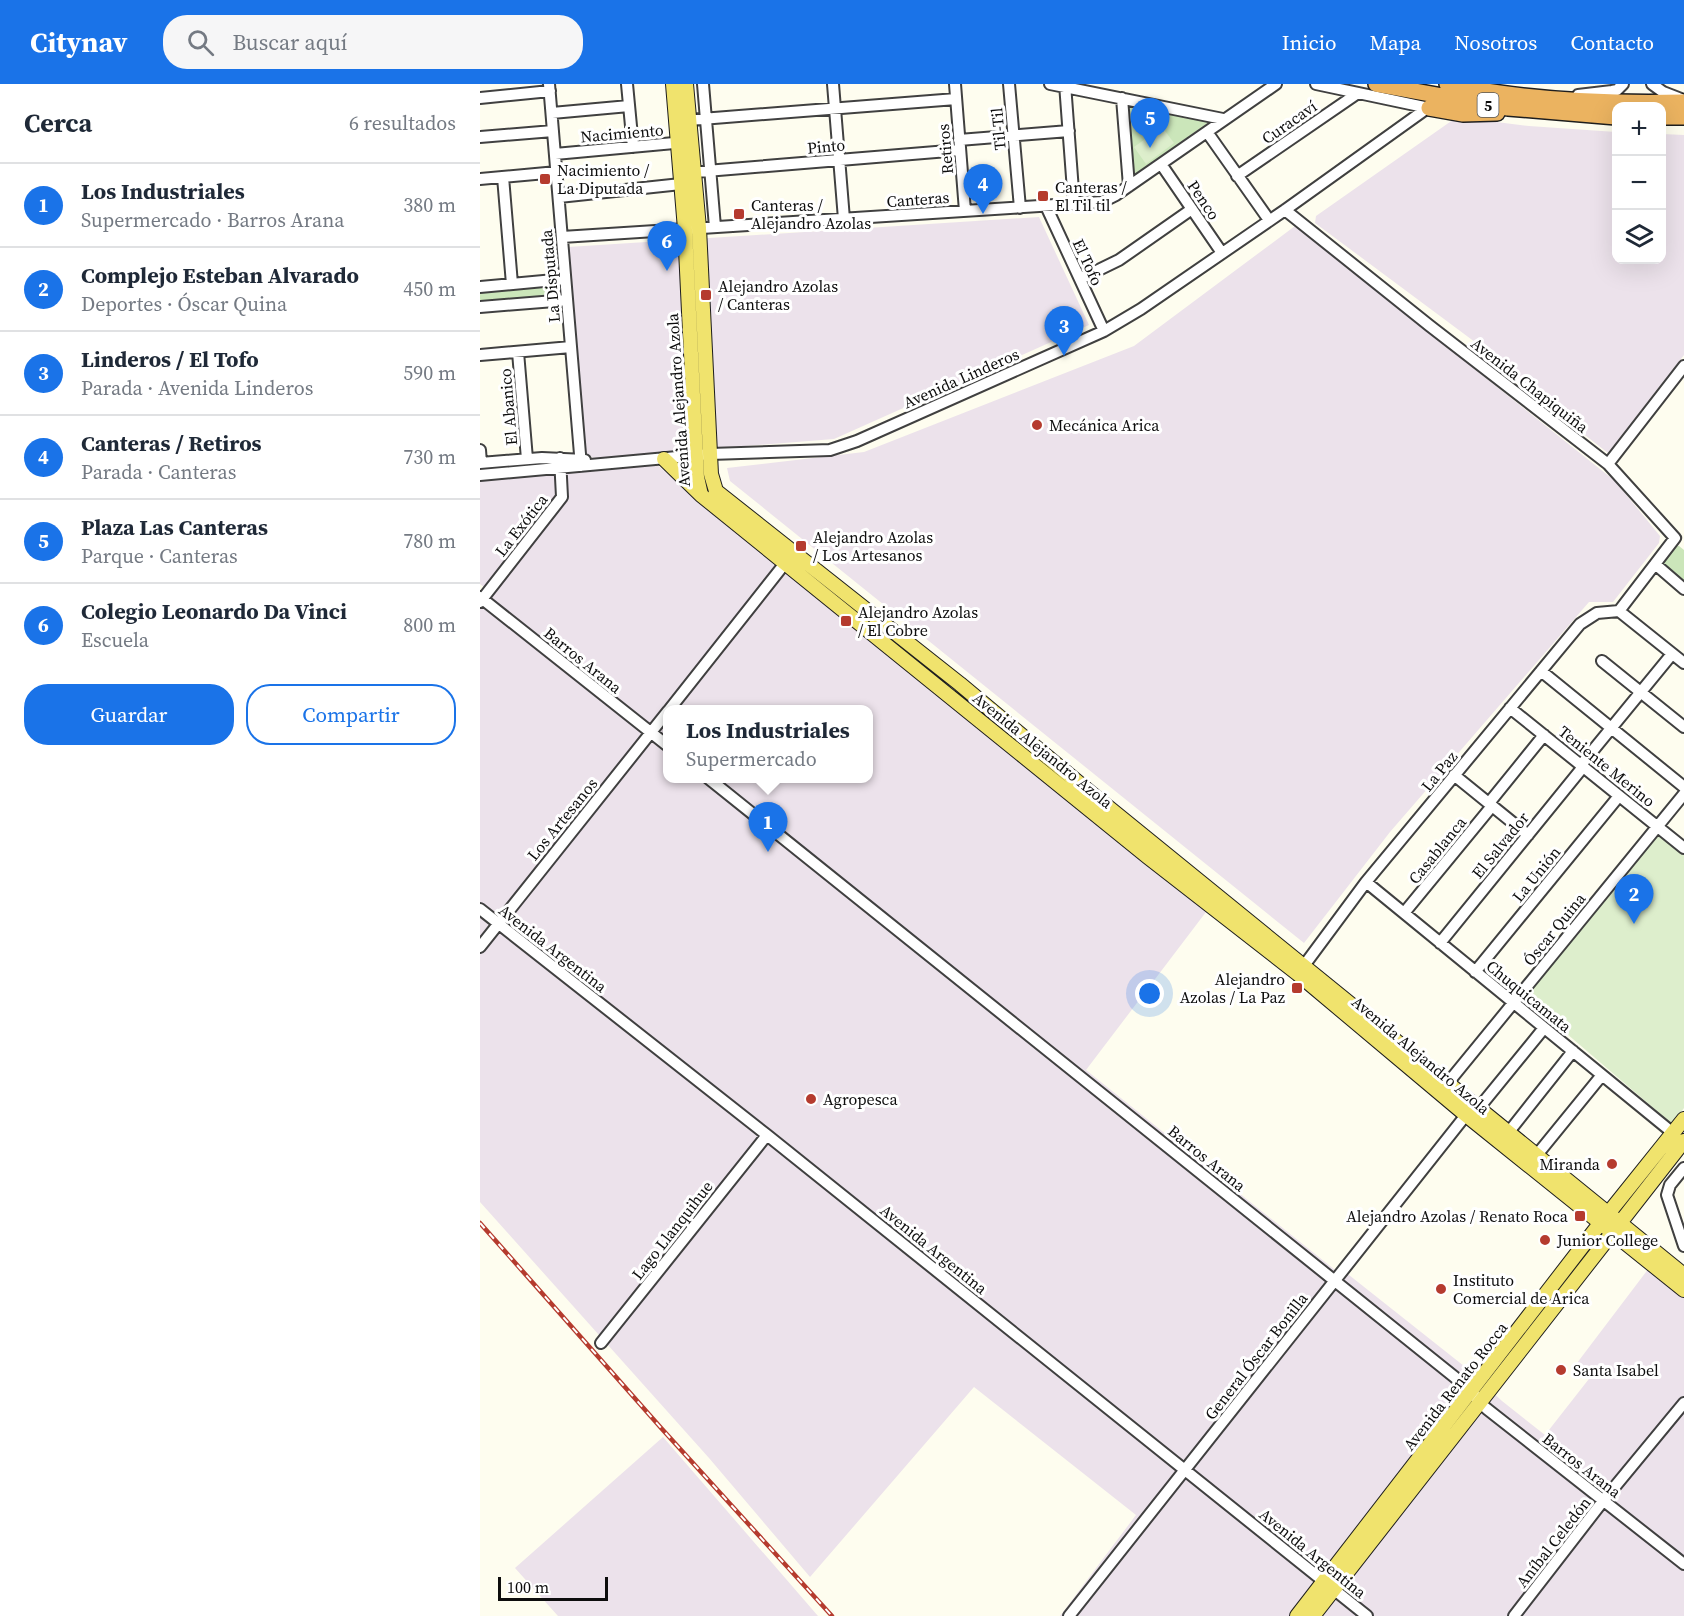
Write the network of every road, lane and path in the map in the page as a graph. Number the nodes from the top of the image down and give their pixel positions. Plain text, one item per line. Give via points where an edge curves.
1 (627, 84) edge
2 (673, 84) edge
3 (686, 84) edge
4 (703, 84) edge
5 (833, 84) edge
6 (955, 84) edge
7 (1009, 84) edge
8 (1050, 84) edge
9 (1276, 84) edge
10 (1316, 84) edge
11 (1376, 84) edge
12 (1623, 84) edge
13 (1652, 84) edge
14 (1065, 85) edge
15 (1464, 86) edge
16 (549, 88) edge
17 (1444, 91) edge
18 (1358, 93) junction
19 (480, 98) edge
20 (1122, 98) junction
21 (956, 99) junction
22 (1684, 101) edge
23 (1538, 104) junction
24 (629, 106) junction
25 (1429, 108) junction
26 (835, 109) junction
27 (552, 113) junction
28 (1612, 116) edge
29 (1666, 117) edge
30 (1684, 117) edge
31 (706, 119) junction
32 (1223, 119) junction
33 (689, 120) junction
34 (553, 131) junction
35 (1069, 131) junction
36 (1207, 132) junction
37 (1013, 136) junction
38 (480, 137) edge
39 (685, 142) junction
40 (960, 145) junction
41 (633, 147) junction
42 (555, 154) junction
43 (839, 160) junction
44 (1161, 164) junction
45 (710, 171) junction
46 (557, 172) junction
47 (694, 172) junction
48 (1237, 176) junction
49 (503, 177) junction
50 (480, 179) edge
51 (681, 184) junction
52 (1129, 186) junction
53 (559, 197) junction
54 (1074, 204) junction
55 (1046, 206) junction
56 (1020, 208) junction
57 (1192, 209) junction
58 (1285, 210) junction
59 (965, 211) junction
60 (844, 219) junction
61 (1269, 220) junction
62 (715, 226) junction
63 (692, 228) junction
64 (562, 237) junction
65 (1222, 253) junction
66 (566, 279) junction
67 (1080, 279) junction
68 (512, 284) junction
69 (480, 286) edge
70 (567, 300) junction
71 (480, 307) edge
72 (1104, 331) junction
73 (571, 347) junction
74 (518, 352) junction
75 (480, 355) edge
76 (1684, 366) edge
77 (480, 450) edge
78 (703, 455) junction
79 (527, 459) junction
80 (664, 459) junction
81 (481, 463) edge
82 (560, 463) junction
83 (581, 463) junction
84 (1608, 464) junction
85 (480, 475) edge
86 (701, 495) junction
87 (1675, 538) junction
88 (1684, 545) edge
89 (790, 557) junction
90 (1655, 564) junction
91 (1684, 589) edge
92 (481, 599) edge
93 (1619, 611) junction
94 (1672, 654) junction
95 (1602, 660) dead end
96 (1684, 663) edge
97 (1541, 671) junction
98 (1641, 692) junction
99 (672, 705) edge
100 (1510, 708) junction
101 (663, 716) edge
102 (1684, 727) edge
103 (1611, 728) junction
104 (650, 733) junction
105 (1544, 735) junction
106 (663, 742) edge
107 (1582, 766) junction
108 (1454, 775) junction
109 (714, 783) edge
110 (1684, 787) edge
111 (1684, 794) edge
112 (1619, 796) junction
113 (1491, 804) junction
114 (1657, 827) junction
115 (1528, 835) junction
116 (1684, 848) edge
117 (1366, 882) junction
118 (480, 909) edge
119 (1404, 913) junction
120 (498, 924) junction
121 (1440, 943) junction
122 (480, 947) edge
123 (1301, 970) junction
124 (1475, 972) junction
125 (1513, 1003) junction
126 (1544, 1028) junction
127 (1573, 1051) junction
128 (1602, 1075) junction
129 (1447, 1084) junction
130 (1472, 1112) junction
131 (1684, 1119) edge
132 (1508, 1133) junction
133 (766, 1135) junction
134 (1678, 1137) edge
135 (1536, 1156) junction
136 (1684, 1168) edge
137 (1609, 1224) junction
138 (1684, 1246) edge
139 (1684, 1275) edge
140 (1336, 1280) junction
141 (1684, 1290) edge
142 (601, 1343) dead end
143 (1476, 1396) junction
144 (1684, 1403) edge
145 (1185, 1469) junction
146 (1603, 1502) junction
147 (1684, 1564) edge
148 (1329, 1585) junction
149 (1069, 1616) edge
150 (1297, 1616) edge
151 (1313, 1616) edge
152 (1367, 1616) edge
153 (1514, 1616) edge

1 - 24 street
2 - 39 main road, Avenida Alejandro Azola
3 - 33 main road, Avenida Alejandro Azola
4 - 31 street
5 - 26 street
6 - 21 street, Retiros
7 - 37 street, Til-Til
8 - 14 street
9 - 32 street, Canteras
10 - 18 street
11 - 17 highway, 5
12 - 23 street via 1612,92
13 - 22 street
14 - 20 street
14 - 35 street
15 - 17 highway
15 - 23 highway, 5
16 - 19 street
16 - 27 street, La Disputada
17 - 23 highway, 5
17 - 25 street, Avenida Linderos
18 - 25 street
18 - 48 street, Curacaví
20 - 32 street
20 - 52 street
21 - 26 street
21 - 40 street, Retiros
22 - 23 highway, 5
23 - 25 highway via 1463,114
23 - 28 highway, 5
24 - 27 street
24 - 41 street
25 - 58 street, Avenida Linderos
26 - 31 street
26 - 43 street
27 - 34 street, La Disputada
29 - 30 highway
31 - 33 street
31 - 45 street
32 - 36 street, Canteras
33 - 39 main road, Avenida Alejandro Azola
34 - 38 street
34 - 42 street, La Disputada
35 - 37 street, Pinto
35 - 54 street
36 - 44 street, Canteras
36 - 48 street
37 - 40 street, Pinto
37 - 56 street, Til-Til
39 - 41 street, Nacimiento
39 - 47 main road, Avenida Alejandro Azola
39 - 51 main road, Avenida Alejandro Azola
40 - 43 street, Pinto
40 - 59 street, Retiros
41 - 42 street, Nacimiento
42 - 46 street, La Disputada
43 - 45 street, Pinto
43 - 60 street
44 - 52 street, Canteras
44 - 57 street, Penco
45 - 47 street, Pinto
45 - 62 street
46 - 49 street
46 - 53 street, La Disputada
47 - 63 main road, Avenida Alejandro Azola
48 - 61 street
49 - 50 street
49 - 68 street
51 - 53 street
51 - 63 main road, Avenida Alejandro Azola
52 - 54 street, Canteras via 1106,200
53 - 64 street, La Disputada
54 - 55 street, Canteras
55 - 56 street, Canteras
55 - 67 street, El Tofo
56 - 59 street, Canteras
57 - 65 street, Penco
57 - 67 street via 1119,260
58 - 61 street, Avenida Linderos
58 - 84 street, Avenida Chapiquiña
59 - 60 street, Canteras
60 - 62 street, Canteras
61 - 65 street, Avenida Linderos
62 - 63 street, Canteras
63 - 64 street, Canteras
63 - 78 main road, Avenida Alejandro Azola
64 - 66 street, La Disputada
65 - 72 street, Avenida Linderos
66 - 68 street
66 - 70 street, La Disputada
67 - 72 street, El Tofo
68 - 69 street
70 - 71 street
70 - 73 street, La Disputada
72 - 78 street, Avenida Linderos via 846,446
73 - 74 street
73 - 83 street, La Disputada
74 - 75 street
74 - 79 street, El Abanico
76 - 84 street
77 - 81 street
78 - 80 street, Avenida Linderos
78 - 86 main road, Avenida Alejandro Azola via 697,477
78 - 89 main road, Avenida Alejandro Azola via 716,491
79 - 81 street, Avenida Linderos
79 - 82 street, Avenida Linderos
80 - 83 street, Avenida Linderos
80 - 86 main road
82 - 83 street, Avenida Linderos
82 - 85 street, Avenida Linderos
82 - 92 street, La Exótica via 562,497
84 - 87 street, Avenida Chapiquiña
86 - 89 main road, Avenida Alejandro Azola
87 - 88 street, Avenida Chapiquiña
87 - 90 street
89 - 99 street, Los Artesanos
89 - 123 main road, Avenida Alejandro Azola via 1025,737
90 - 91 street
90 - 93 street
92 - 104 street, Barros Arana
93 - 94 street
93 - 97 street, La Paz via 1602,612 1585,620
94 - 96 street
94 - 98 street, El Salvador
95 - 98 street
97 - 100 street, La Paz
97 - 103 street
98 - 102 street
98 - 103 street, El Salvador
100 - 105 street, Teniente Merino
100 - 108 street, La Paz
101 - 104 street, Los Artesanos
103 - 107 street, El Salvador
103 - 110 street
104 - 106 street, Barros Arana
104 - 120 street, Los Artesanos
105 - 107 street, Teniente Merino
105 - 113 street, Casablanca
107 - 112 street, Teniente Merino
107 - 115 street, El Salvador
108 - 113 street
108 - 117 street, La Paz
109 - 140 street, Barros Arana
111 - 114 street, Óscar Quina
112 - 114 street, Teniente Merino
112 - 124 street, La Unión
113 - 115 street
113 - 119 street, Casablanca
114 - 116 street, Teniente Merino
114 - 125 street, Óscar Quina
115 - 121 street, El Salvador
117 - 119 street, Chuquicamata
117 - 123 street, La Paz
118 - 120 street, Avenida Argentina
119 - 121 street, Chuquicamata
120 - 122 street, Los Artesanos
120 - 133 street, Avenida Argentina
121 - 124 street, Chuquicamata
123 - 129 main road, Avenida Alejandro Azola
123 - 130 main road, Avenida Alejandro Azola
124 - 125 street, Chuquicamata
125 - 126 street, Chuquicamata
125 - 129 street, Óscar Quina
126 - 127 street, Chuquicamata
126 - 130 street, General Óscar Bonilla
127 - 128 street, Chuquicamata
127 - 132 street
128 - 134 street, Chuquicamata
128 - 135 street
129 - 130 main road, Avenida Alejandro Azola
130 - 132 main road, Avenida Alejandro Azola
130 - 137 main road, Avenida Alejandro Azola
130 - 140 street, General Óscar Bonilla
131 - 134 main road, Avenida Renato Rocca
132 - 135 main road, Avenida Alejandro Azola
133 - 142 street, Lago Llanquihue
133 - 145 street, Avenida Argentina
134 - 137 main road, Avenida Renato Rocca
135 - 137 main road, Avenida Alejandro Azola
136 - 138 street via 1667,1195
137 - 139 main road, Avenida Alejandro Azola
137 - 141 main road, Avenida Alejandro Azola
137 - 143 main road, Avenida Renato Rocca
140 - 143 street, Barros Arana
140 - 145 street, General Óscar Bonilla
143 - 146 street, Barros Arana
143 - 148 main road, Avenida Renato Rocca
144 - 146 street, Aníbal Celedón
145 - 148 street, Avenida Argentina
145 - 149 street, General Óscar Bonilla
146 - 147 street, Barros Arana
146 - 153 street, Aníbal Celedón
148 - 150 main road, Avenida Renato Rocca
148 - 151 main road, Avenida Renato Rocca
148 - 152 street, Avenida Argentina

